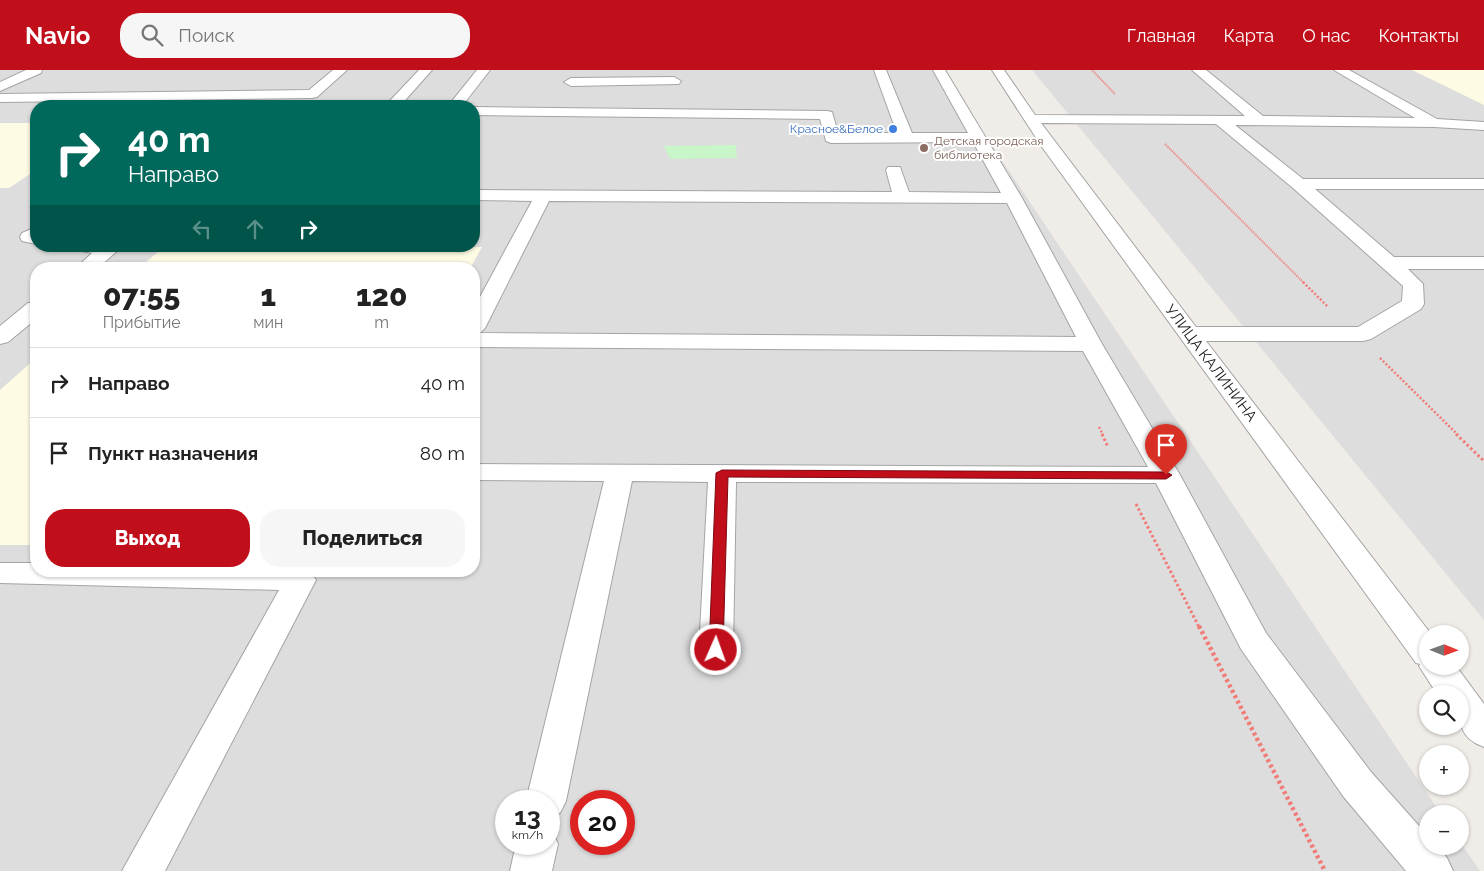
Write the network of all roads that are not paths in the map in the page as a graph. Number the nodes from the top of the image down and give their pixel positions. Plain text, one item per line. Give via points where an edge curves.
1 (36, 70) edge
2 (341, 70) edge
3 (426, 70) edge
4 (484, 70) edge
5 (880, 70) edge
6 (939, 70) edge
7 (998, 70) edge
8 (1198, 70) edge
9 (1340, 70) edge
10 (574, 76) edge
11 (675, 76) edge
12 (0, 87) edge
13 (0, 98) edge
14 (398, 100) edge
15 (460, 100) edge
16 (480, 111) edge
17 (557, 111) junction
18 (668, 112) junction
19 (1030, 119) junction
20 (1258, 119) junction
21 (1220, 120) junction
22 (1434, 124) junction
23 (1484, 126) edge
24 (978, 137) junction
25 (906, 138) junction
26 (894, 170) dead end
27 (1299, 184) junction
28 (1484, 184) edge
29 (480, 195) edge
30 (543, 196) junction
31 (902, 197) junction
32 (1012, 198) junction
33 (106, 252) edge
34 (93, 262) edge
35 (1389, 263) junction
36 (1484, 263) edge
37 (30, 313) edge
38 (480, 317) edge
39 (1190, 334) junction
40 (0, 338) edge
41 (480, 340) edge
42 (1090, 344) junction
43 (480, 472) edge
44 (620, 473) junction
45 (722, 473) junction
46 (1166, 475) junction
47 (0, 573) edge
48 (30, 574) edge
49 (171, 577) edge
50 (1419, 642) edge
51 (716, 650) dead end
52 (1469, 698) edge
53 (1484, 699) edge
54 (1469, 711) edge
55 (1484, 732) edge
56 (548, 790) edge
57 (535, 855) edge
58 (143, 871) edge
59 (531, 871) edge
60 (1432, 871) edge

1 - 12 street
2 - 13 street via 312,94
3 - 14 street
4 - 15 street
5 - 25 street
6 - 24 street
7 - 19 street, УЛИЦА КАЛИНИНА
8 - 20 street
9 - 22 street
10 - 11 street
10 - 17 street
11 - 18 street
16 - 17 street
17 - 18 street
18 - 25 street via 827,115 831,138
19 - 21 street
19 - 39 street, УЛИЦА КАЛИНИНА
20 - 21 street
20 - 22 street
21 - 27 street
22 - 23 street
24 - 25 street
24 - 32 street
26 - 31 street
27 - 28 street
27 - 35 street
29 - 30 street
30 - 31 street
30 - 38 street
31 - 32 street
32 - 42 street
33 - 34 street
35 - 36 street
35 - 39 street via 1413,284 1413,304 1363,334
37 - 40 street
39 - 50 street, УЛИЦА КАЛИНИНА
41 - 42 street
42 - 46 street
43 - 44 street
44 - 45 street
44 - 56 street
45 - 46 street
45 - 51 street
46 - 60 street via 1253,640 1357,784
47 - 48 street
49 - 58 street via 300,580
52 - 53 street
54 - 55 street
57 - 59 street

